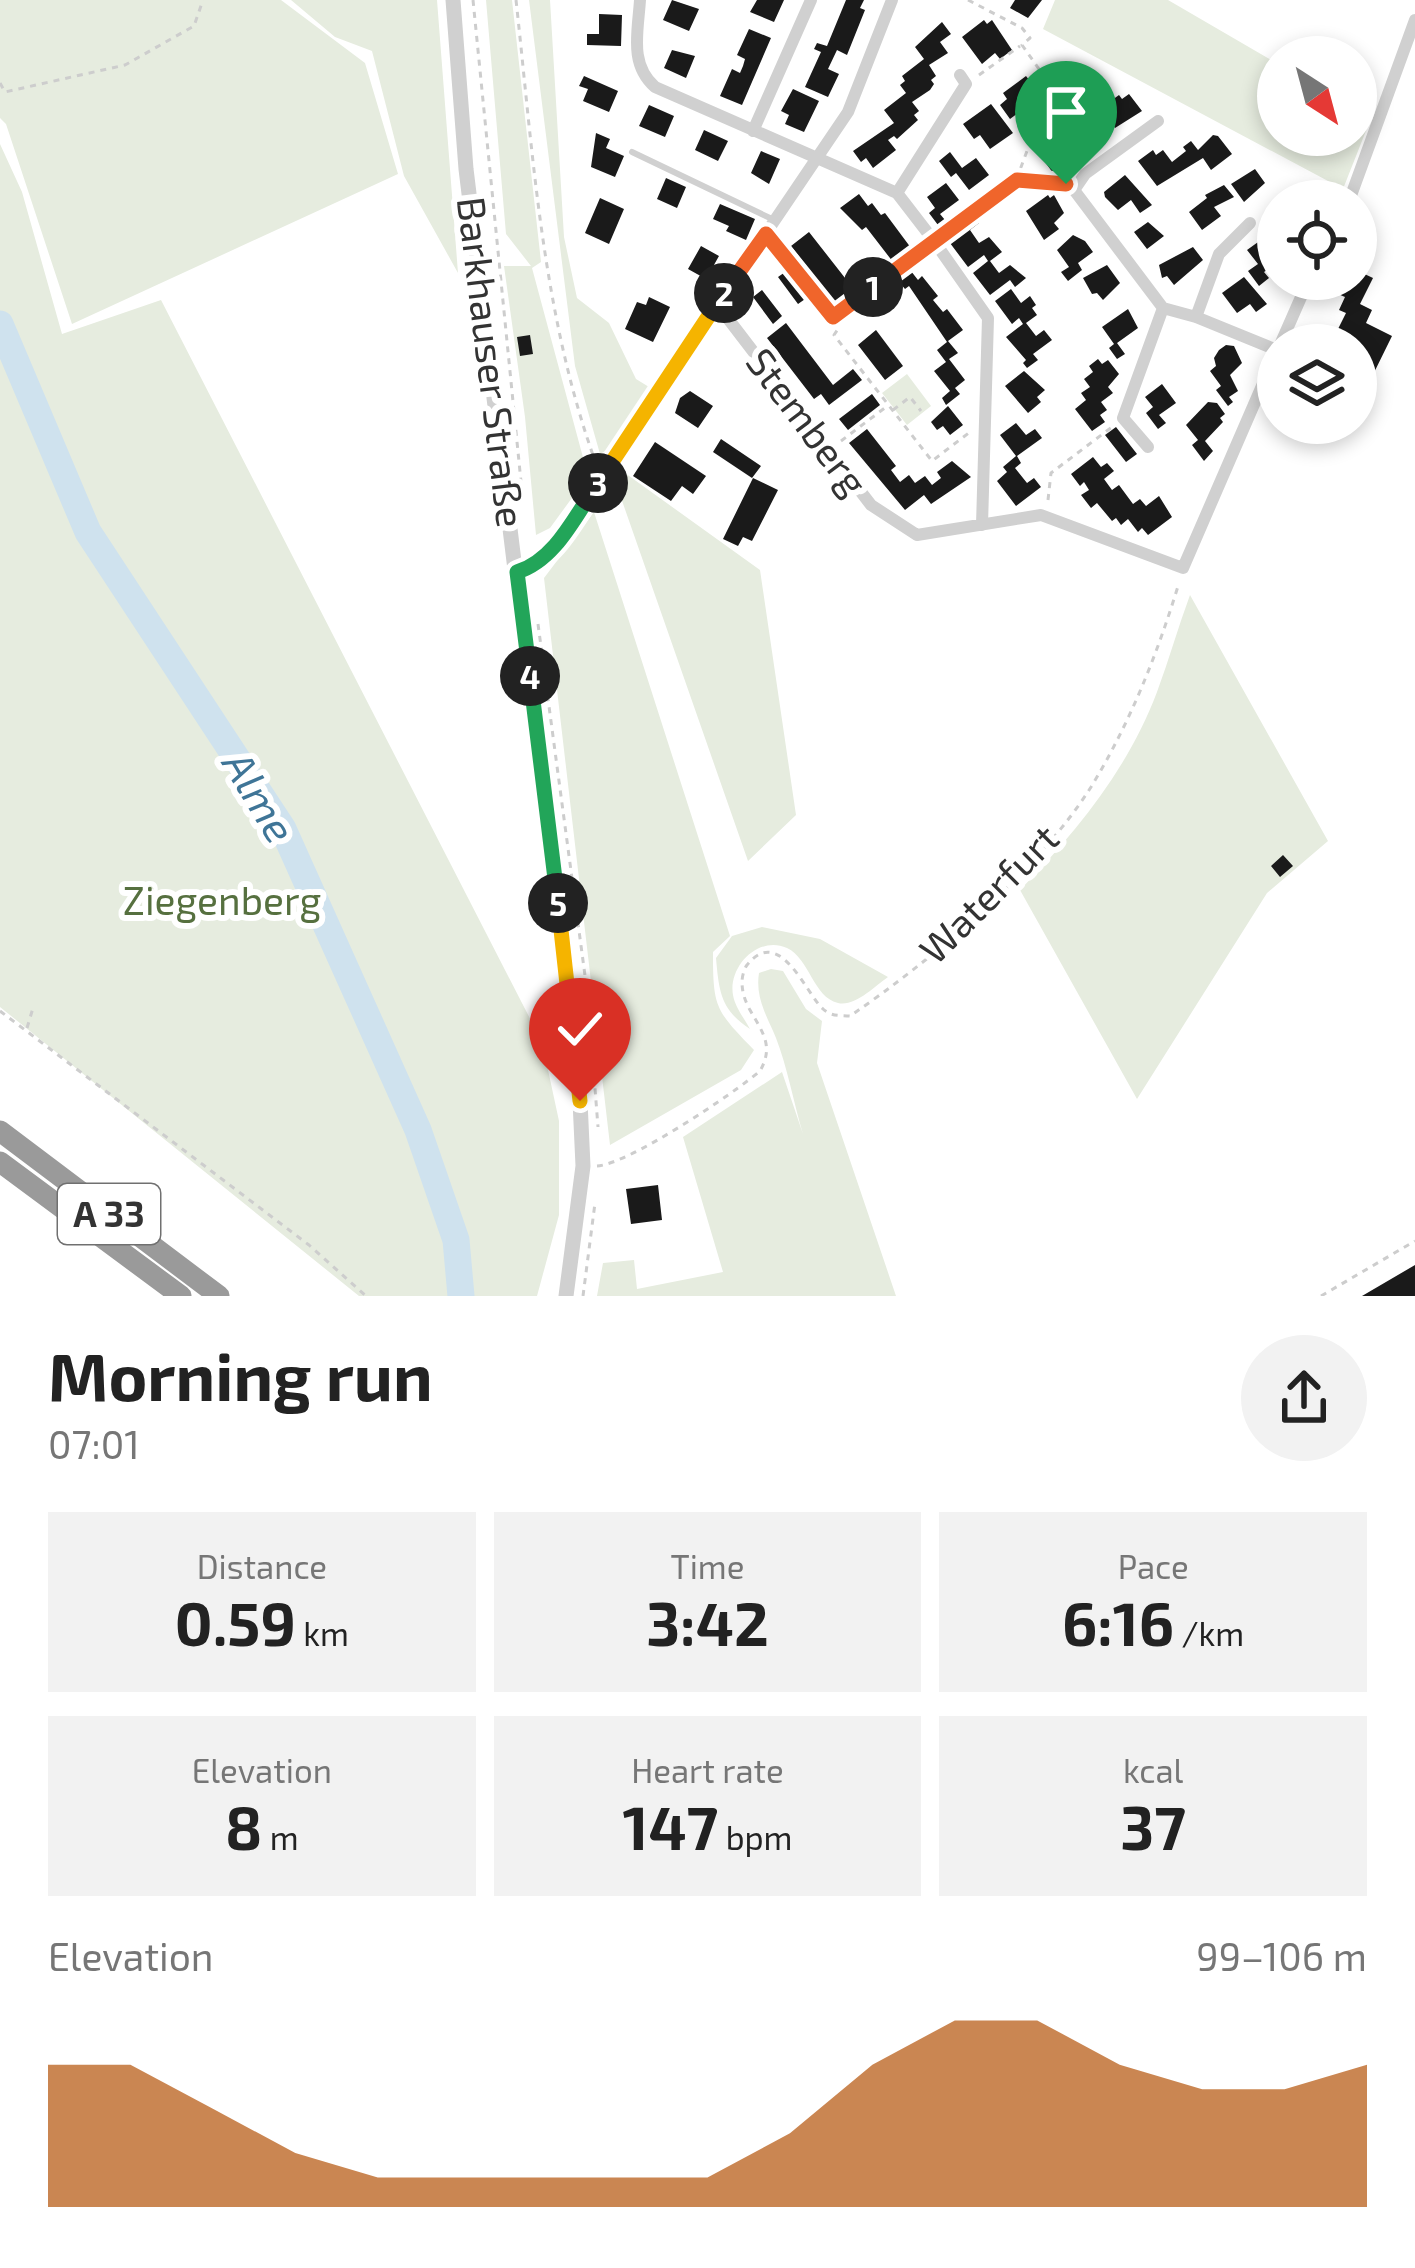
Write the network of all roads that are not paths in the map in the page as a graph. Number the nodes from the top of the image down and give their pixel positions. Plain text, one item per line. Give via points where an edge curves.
1 (453, 0) edge
2 (640, 0) edge
3 (812, 0) edge
4 (892, 0) edge
5 (1415, 20) edge
6 (963, 80) road end
7 (1158, 121) dead end
8 (753, 131) junction
9 (632, 152) dead end
10 (818, 160) junction
11 (1357, 180) edge
12 (897, 193) junction
13 (776, 220) junction
14 (1250, 223) dead end
15 (716, 303) junction
16 (1163, 308) junction
17 (1196, 316) junction
18 (1257, 340) edge
19 (1257, 397) edge
20 (1148, 447) dead end
21 (982, 525) junction
22 (517, 572) junction
23 (0, 1131) edge
24 (0, 1162) edge
25 (181, 1296) edge
26 (219, 1296) edge
27 (566, 1296) edge

1 - 22 street, Barkhauser Straße
2 - 8 street via 641,75
3 - 8 street
4 - 10 street, Stemberg via 862,84
5 - 11 street
6 - 12 street
7 - 16 street via 1074,190
8 - 10 street
9 - 13 lane
10 - 12 street
10 - 13 street, Stemberg
12 - 21 street via 988,318
13 - 15 street, Stemberg
14 - 17 street via 1219,254
15 - 21 street, Stemberg via 871,505 917,535
15 - 22 street, Stemberg via 555,545
16 - 17 street
16 - 20 street via 1124,418
17 - 18 street
19 - 21 street, Stemberg via 1183,568 1041,515
22 - 27 street, Barkhauser Straße via 580,1101 583,1166
23 - 26 highway, A 33
24 - 25 highway, A 33

